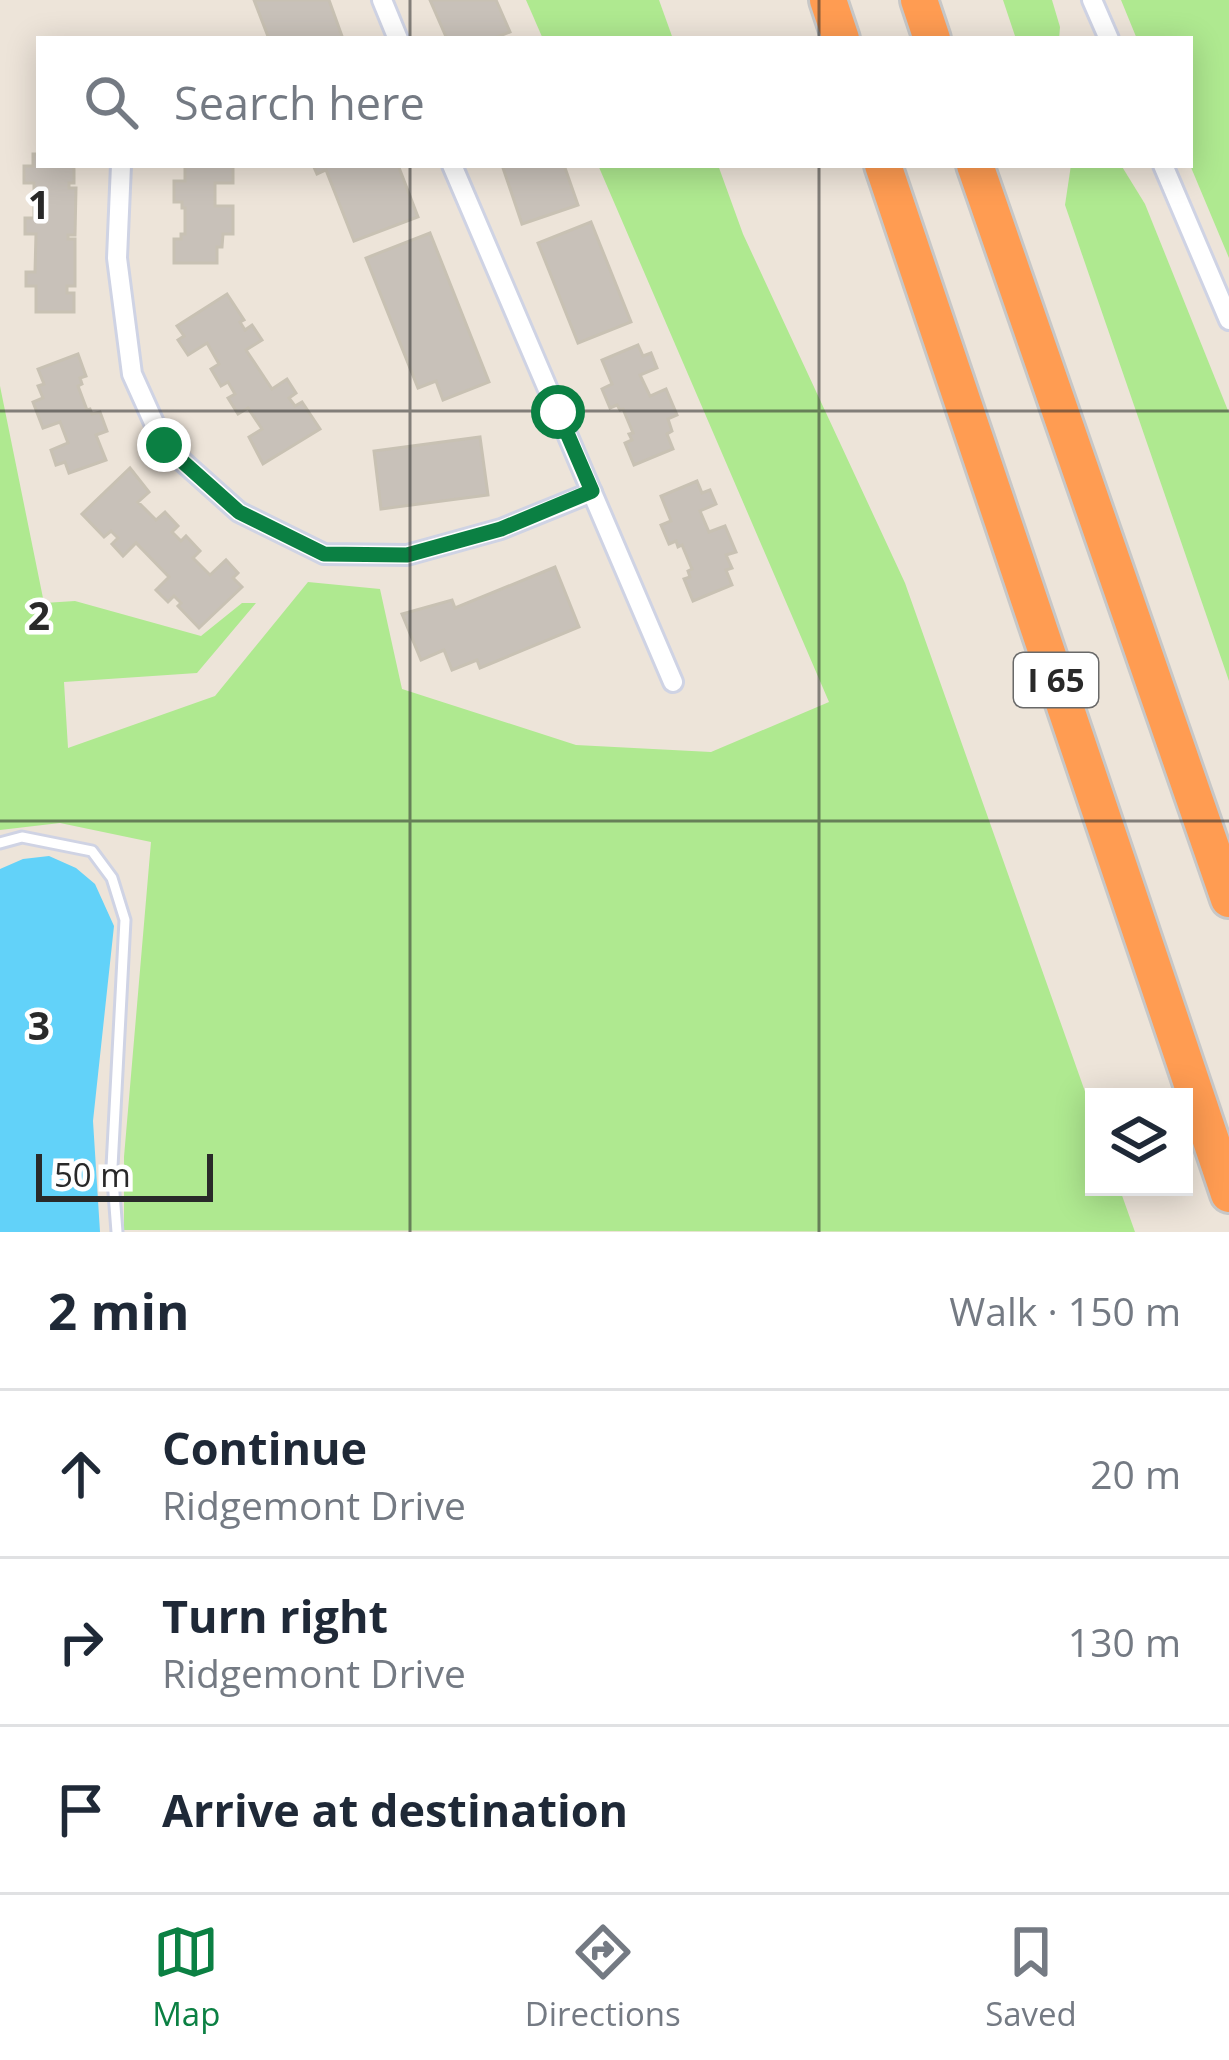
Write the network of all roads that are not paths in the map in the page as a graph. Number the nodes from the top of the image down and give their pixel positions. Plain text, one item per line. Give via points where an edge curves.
1 (382, 0) edge
2 (828, 0) edge
3 (919, 0) edge
4 (1092, 0) edge
5 (397, 36) edge
6 (840, 36) edge
7 (931, 36) edge
8 (1108, 36) edge
9 (121, 168) edge
10 (453, 168) edge
11 (884, 168) edge
12 (976, 168) edge
13 (1164, 168) edge
14 (1229, 320) edge
15 (592, 491) junction
16 (673, 682) dead end
17 (0, 843) edge
18 (1229, 899) edge
19 (1229, 1194) edge
20 (117, 1232) edge

1 - 5 street
2 - 6 highway
3 - 7 highway
4 - 8 street
9 - 15 street via 117,258 133,374 164,445 239,512 324,554 407,555 501,529
10 - 15 street
11 - 19 highway, I 65
12 - 18 highway, I 65
13 - 14 street
15 - 16 street
17 - 20 lane via 41,838 92,851 112,878 125,920 112,1167

